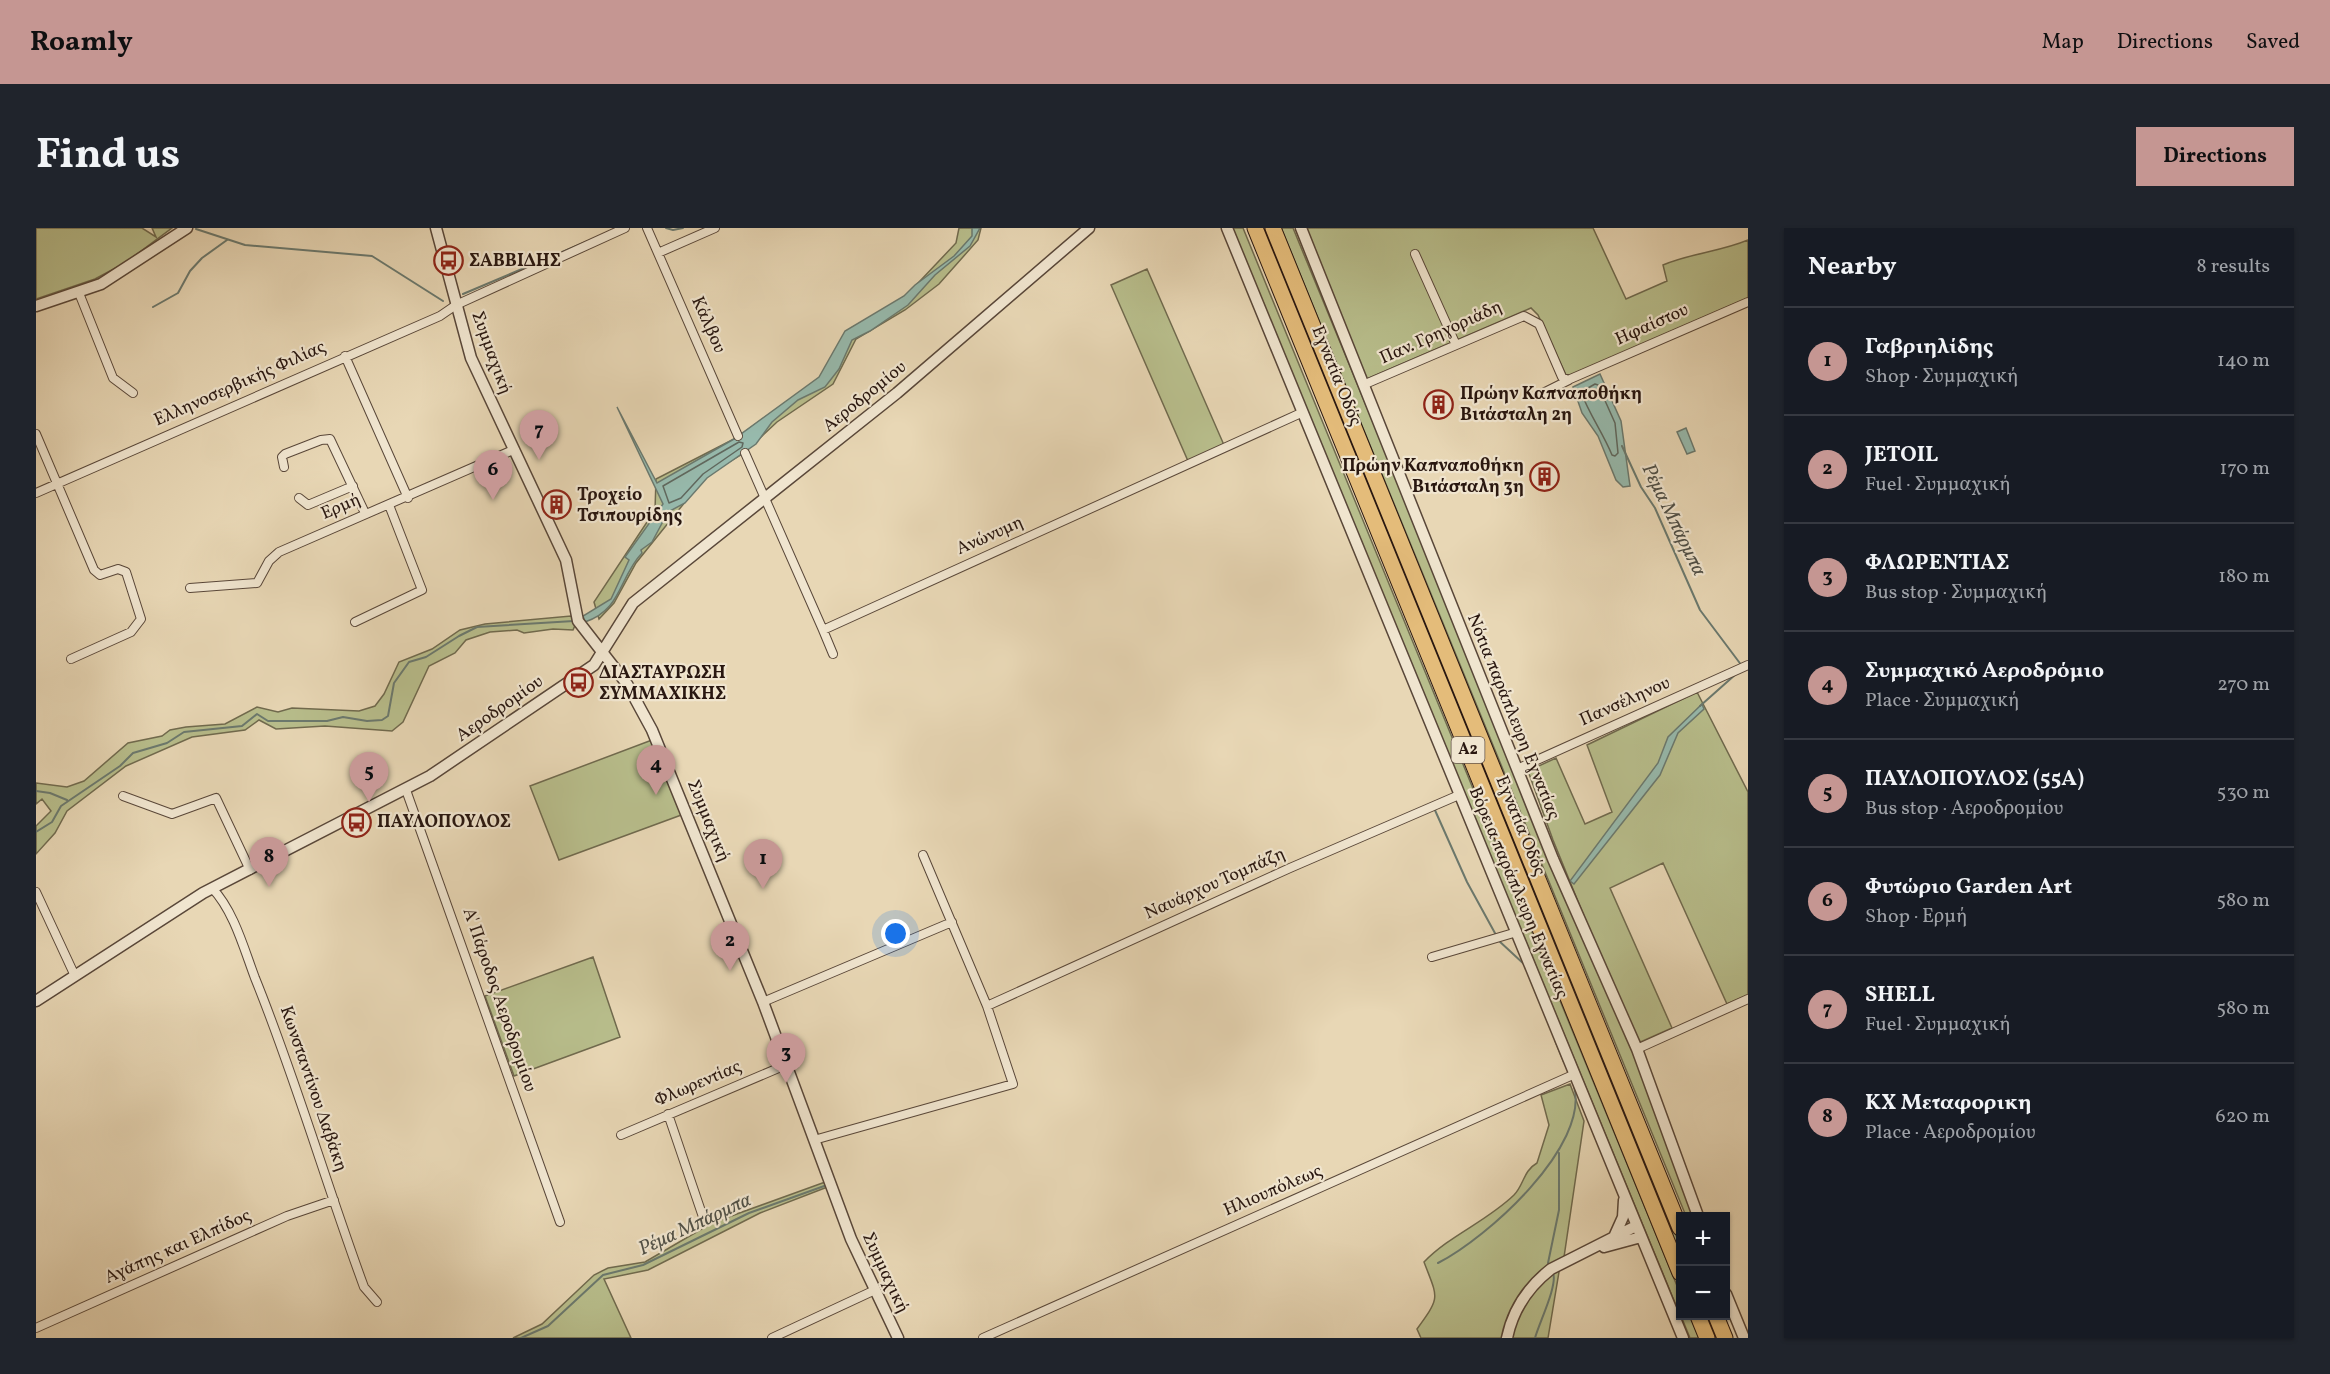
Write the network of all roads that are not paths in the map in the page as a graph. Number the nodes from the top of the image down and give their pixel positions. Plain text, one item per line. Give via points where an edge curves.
1 (187, 228) edge
2 (436, 228) edge
3 (625, 228) edge
4 (646, 228) edge
5 (715, 228) edge
6 (1089, 228) edge
7 (1227, 228) edge
8 (1255, 228) edge
9 (1273, 228) edge
10 (1301, 228) edge
11 (658, 253) junction
12 (1415, 254) dead end
13 (79, 293) junction
14 (1748, 302) edge
15 (456, 305) junction
16 (36, 306) edge
17 (1456, 345) junction
18 (345, 356) junction
19 (1569, 380) junction
20 (1363, 386) junction
21 (133, 393) dead end
22 (1537, 396) dead end
23 (1301, 412) junction
24 (36, 434) edge
25 (738, 436) dead end
26 (513, 450) junction
27 (745, 453) dead end
28 (284, 467) dead end
29 (59, 483) junction
30 (353, 486) junction
31 (36, 493) edge
32 (299, 498) dead end
33 (408, 498) junction
34 (765, 499) junction
35 (389, 506) junction
36 (365, 513) junction
37 (190, 588) dead end
38 (356, 622) dead end
39 (824, 630) junction
40 (604, 652) junction
41 (833, 654) dead end
42 (72, 658) dead end
43 (1748, 665) edge
44 (1517, 769) junction
45 (406, 790) junction
46 (1459, 795) junction
47 (123, 796) dead end
48 (923, 855) dead end
49 (249, 870) junction
50 (212, 888) junction
51 (36, 892) edge
52 (952, 922) junction
53 (1517, 932) junction
54 (1432, 957) dead end
55 (75, 976) junction
56 (1748, 999) edge
57 (36, 1001) edge
58 (763, 1002) junction
59 (987, 1005) junction
60 (1637, 1049) junction
61 (788, 1065) junction
62 (1575, 1074) junction
63 (668, 1113) junction
64 (621, 1135) dead end
65 (814, 1140) junction
66 (1624, 1197) junction
67 (334, 1200) junction
68 (1697, 1212) edge
69 (703, 1217) dead end
70 (1676, 1218) edge
71 (560, 1222) dead end
72 (1636, 1226) junction
73 (1613, 1237) junction
74 (1641, 1237) junction
75 (1589, 1251) junction
76 (1677, 1266) edge
77 (875, 1290) junction
78 (377, 1302) dead end
79 (1730, 1306) edge
80 (1700, 1320) edge
81 (1718, 1320) edge
82 (36, 1328) edge
83 (772, 1338) edge
84 (898, 1338) edge
85 (983, 1338) edge
86 (1508, 1338) edge
87 (1683, 1338) edge
88 (1707, 1338) edge
89 (1725, 1338) edge
90 (1744, 1338) edge

1 - 13 street via 128,268
2 - 15 street, Συμμαχική
3 - 15 street, Ελληνοσερβικής Φιλίας
4 - 11 street, Κάλβου
5 - 11 street
6 - 34 street, Αεροδρομίου via 897,393
7 - 23 street, Βόρεια παράπλευρη Εγνατίας
8 - 76 highway, Εγνατία Οδός / Α2
9 - 70 highway, Εγνατία Οδός / Α2
10 - 20 street, Νότια παράπλευρη Εγνατίας
11 - 25 street, Κάλβου
12 - 17 street
13 - 16 street
13 - 21 street via 112,378
14 - 19 street, Ηφαίστου
15 - 18 street, Ελληνοσερβικής Φιλίας via 440,316
15 - 26 street, Συμμαχική via 471,358
17 - 19 street, Παν. Γρηγοριάδη via 1514,319 1530,317 1539,324 1562,377
17 - 20 street, Παν. Γρηγοριάδη
18 - 29 street, Ελληνοσερβικής Φιλίας
18 - 33 street
19 - 22 street, Ηφαίστου
20 - 44 street, Νότια παράπλευρη Εγνατίας
23 - 39 street, Ανώνυμη
23 - 46 street, Βόρεια παράπλευρη Εγνατίας
24 - 29 street
26 - 33 street, Ερμή
26 - 40 street, Συμμαχική via 566,560 578,621
27 - 34 street
28 - 30 street via 285,454 330,440
29 - 31 street, Ελληνοσερβικής Φιλίας
29 - 42 street via 94,570 100,575 118,569 126,572 141,619 130,632
30 - 32 street via 308,505
30 - 36 street
33 - 35 street, Ερμή
34 - 39 street
34 - 40 street, Αεροδρομίου via 633,603
35 - 36 street, Ερμή
35 - 38 street via 422,590
36 - 37 street, Ερμή via 279,552 257,583
39 - 41 street
40 - 45 street, Αεροδρομίου via 594,665
40 - 58 street, Συμμαχική via 652,730
43 - 44 street, Πανσέληνου
44 - 60 street, Νότια παράπλευρη Εγνατίας
45 - 49 street, Αεροδρομίου
45 - 71 street, Α' Πάροδος Αεροδρομίου
46 - 53 street, Βόρεια παράπλευρη Εγνατίας
46 - 59 street, Ναυάρχου Τομπάζη
47 - 49 street via 172,814 216,798
48 - 52 street
49 - 50 street, Αεροδρομίου
50 - 55 street, Αεροδρομίου
50 - 67 street, Κωνσταντίνου Δαβάκη via 223,902 276,1030
51 - 55 street
52 - 58 street
52 - 59 street
53 - 54 street
53 - 62 street, Βόρεια παράπλευρη Εγνατίας
55 - 57 street, Αεροδρομίου
56 - 60 street
58 - 61 street, Συμμαχική
59 - 65 street via 1013,1084
60 - 68 street, Νότια παράπλευρη Εγνατίας
61 - 63 street, Φλωρεντίας
61 - 65 street, Συμμαχική
62 - 66 street, Βόρεια παράπλευρη Εγνατίας
62 - 85 street, Ηλιουπόλεως
63 - 64 street, Φλωρεντίας
63 - 69 street
65 - 77 street, Συμμαχική via 851,1239
66 - 72 street, Βόρεια παράπλευρη Εγνατίας
66 - 73 street via 1623,1217
67 - 78 street, Κωνσταντίνου Δαβάκη via 364,1287
67 - 82 street, Αγάπης και Ελπίδος via 287,1216
72 - 73 street
72 - 74 street, Βόρεια παράπλευρη Εγνατίας
73 - 75 street
74 - 75 street
74 - 87 street, Βόρεια παράπλευρη Εγνατίας
75 - 86 street via 1551,1269 1531,1287 1514,1316
77 - 83 street
77 - 84 street, Συμμαχική
79 - 90 street
80 - 88 highway
81 - 89 highway

